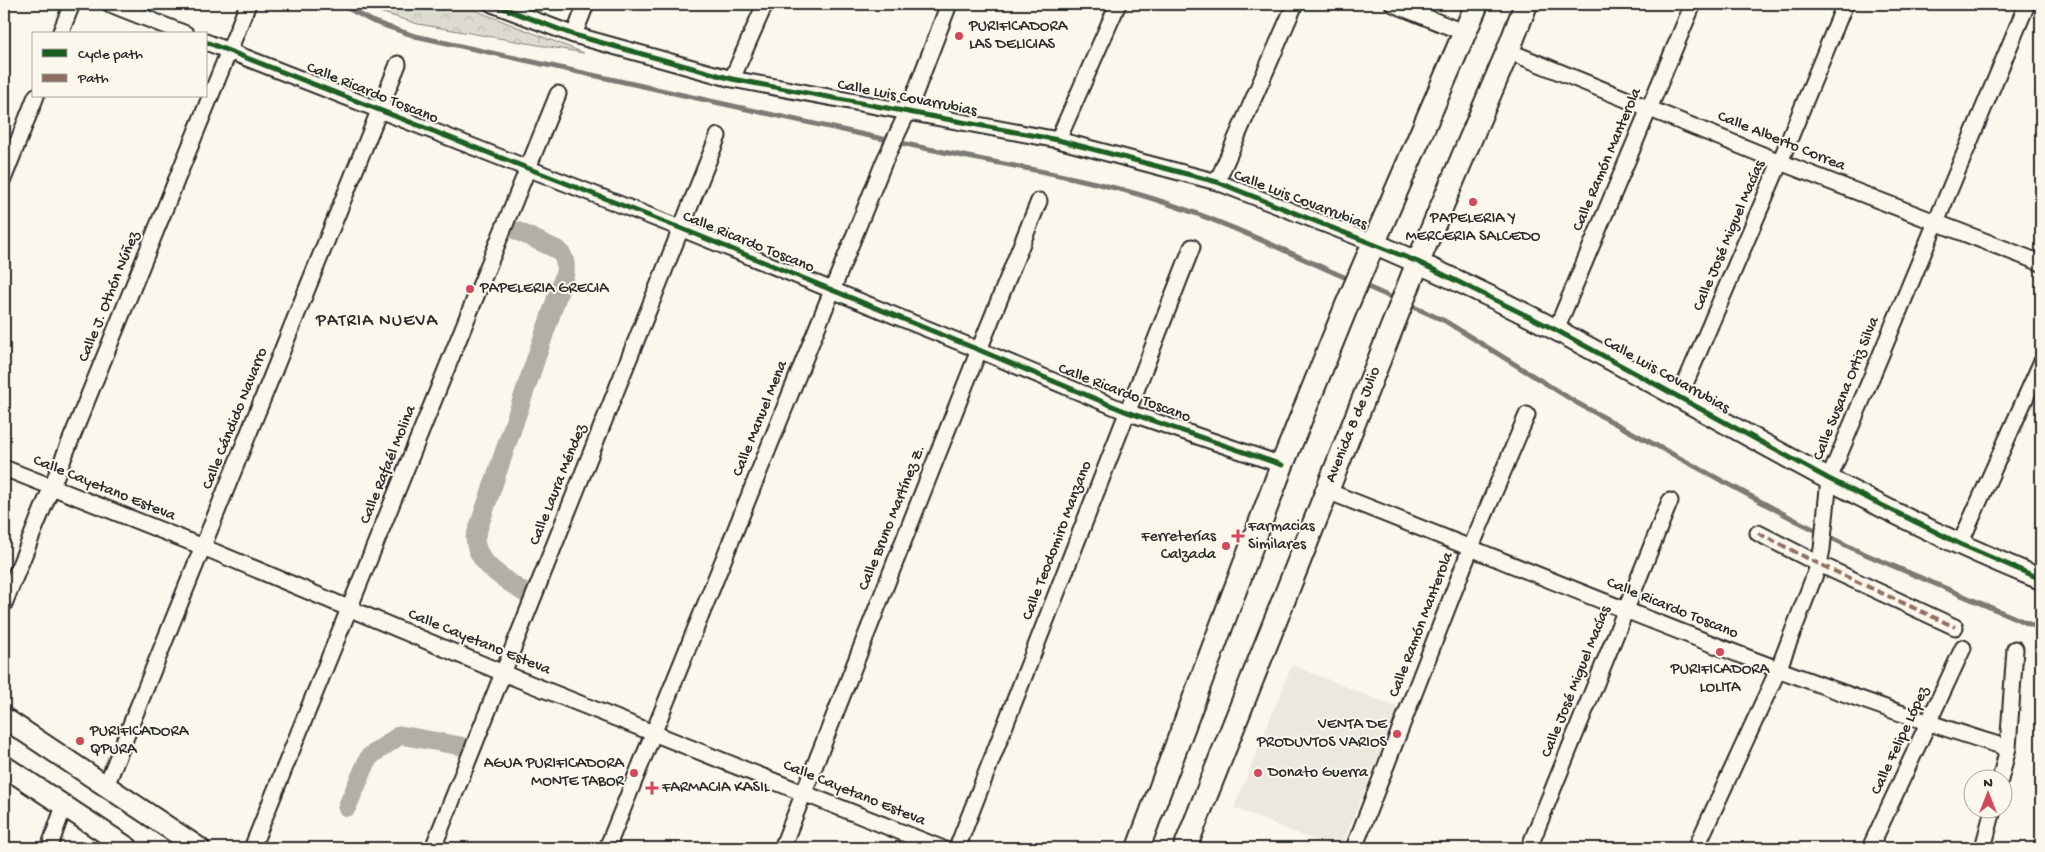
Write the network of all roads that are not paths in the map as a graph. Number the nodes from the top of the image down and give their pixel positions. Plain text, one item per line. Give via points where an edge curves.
1 (72, 4) edge
2 (110, 4) edge
3 (248, 4) edge
4 (492, 4) edge
5 (586, 4) edge
6 (765, 4) edge
7 (949, 4) edge
8 (1118, 4) edge
9 (1295, 4) edge
10 (1394, 4) edge
11 (1477, 4) edge
12 (1526, 4) edge
13 (1693, 4) edge
14 (1845, 4) edge
15 (2027, 4) edge
16 (61, 32) edge
17 (181, 32) edge
18 (1465, 33) junction
19 (574, 35) junction
20 (208, 43) edge
21 (230, 51) junction
22 (1508, 51) junction
23 (398, 64) dead end
24 (732, 79) junction
25 (558, 94) dead end
26 (35, 98) edge
27 (1649, 108) junction
28 (380, 110) junction
29 (906, 115) junction
30 (718, 136) dead end
31 (1058, 140) junction
32 (1780, 162) junction
33 (528, 168) junction
34 (4, 177) edge
35 (1217, 182) junction
36 (1039, 201) dead end
37 (1935, 222) junction
38 (680, 228) junction
39 (1374, 243) junction
40 (1192, 247) dead end
41 (1418, 262) junction
42 (2041, 263) edge
43 (832, 291) junction
44 (1556, 330) junction
45 (979, 350) junction
46 (2041, 363) edge
47 (1679, 398) junction
48 (1127, 412) junction
49 (1527, 415) dead end
50 (1282, 465) junction
51 (4, 468) edge
52 (52, 487) junction
53 (1828, 489) junction
54 (1327, 491) junction
55 (1670, 501) dead end
56 (1758, 533) dead end
57 (1960, 544) junction
58 (203, 547) junction
59 (1471, 547) junction
60 (1820, 556) junction
61 (2040, 576) edge
62 (4, 604) edge
63 (349, 608) junction
64 (1625, 609) junction
65 (1955, 627) dead end
66 (1963, 648) dead end
67 (2015, 649) dead end
68 (1778, 670) junction
69 (503, 673) junction
70 (4, 718) edge
71 (1930, 724) junction
72 (654, 733) junction
73 (2008, 748) junction
74 (4, 766) edge
75 (2002, 770) edge
76 (106, 786) junction
77 (804, 793) junction
78 (64, 806) junction
79 (1990, 820) edge
80 (49, 848) edge
81 (128, 848) edge
82 (199, 848) edge
83 (252, 848) edge
84 (433, 848) edge
85 (607, 848) edge
86 (782, 848) edge
87 (941, 848) edge
88 (957, 848) edge
89 (1138, 848) edge
90 (1185, 848) edge
91 (1354, 848) edge
92 (1529, 848) edge
93 (1696, 848) edge
94 (1870, 848) edge
95 (1983, 848) edge

1 - 16 street
2 - 17 street
3 - 21 street, Calle J. Othón Núñez
4 - 19 street, Calle Luis Covarrubias
5 - 19 street
6 - 24 street
7 - 29 street, Calle Manuel Mena
8 - 31 street
9 - 35 street
10 - 18 street
11 - 18 main road
12 - 22 main road, Avenida 8 de Julio
13 - 27 street, Calle Ramón Manterola
14 - 32 street, Calle José Miguel Macías
15 - 37 street, Calle Susana Ortiz Silva
18 - 39 main road
19 - 24 street, Calle Luis Covarrubias
20 - 21 street, Calle Ricardo Toscano
21 - 28 street, Calle Ricardo Toscano
21 - 52 street, Calle J. Othón Núñez
22 - 27 street, Calle Alberto Correa
22 - 41 main road, Avenida 8 de Julio
23 - 28 street, Calle Cándido Navarro
24 - 29 street, Calle Luis Covarrubias
25 - 33 street, Calle Rafaél Molina
26 - 34 street
27 - 32 street, Calle Alberto Correa
27 - 44 street, Calle Ramón Manterola
28 - 33 street, Calle Ricardo Toscano
28 - 58 street, Calle Cándido Navarro
29 - 31 street, Calle Luis Covarrubias
29 - 43 street, Calle Manuel Mena
30 - 38 street, Calle Laura Méndez
31 - 35 street, Calle Luis Covarrubias
32 - 37 street, Calle Alberto Correa
32 - 47 street, Calle José Miguel Macías
33 - 38 street, Calle Ricardo Toscano
33 - 63 street, Calle Rafaél Molina
35 - 39 street, Calle Luis Covarrubias
36 - 45 street, Calle Bruno Martínez Z.
37 - 42 street, Calle Alberto Correa
37 - 53 street, Calle Susana Ortiz Silva
38 - 43 street, Calle Ricardo Toscano
38 - 69 street, Calle Laura Méndez
39 - 41 street, Calle Luis Covarrubias
39 - 50 main road
40 - 48 street, Calle Teodomiro Manzano
41 - 44 street, Calle Luis Covarrubias
41 - 54 main road, Avenida 8 de Julio
43 - 45 street, Calle Ricardo Toscano
43 - 72 street, Calle Manuel Mena
44 - 47 street, Calle Luis Covarrubias
45 - 48 street, Calle Ricardo Toscano
45 - 77 street, Calle Bruno Martínez Z.
46 - 57 street
47 - 53 street, Calle Luis Covarrubias
48 - 50 street, Calle Ricardo Toscano
48 - 88 street, Calle Teodomiro Manzano
49 - 59 street, Calle Ramón Manterola
50 - 89 main road
51 - 52 street, Calle Cayetano Esteva
52 - 58 street, Calle Cayetano Esteva
52 - 62 street, Calle J. Othón Núñez
53 - 57 street, Calle Luis Covarrubias
53 - 60 street, Calle Susana Ortiz Silva
54 - 59 street, Calle Ricardo Toscano
54 - 90 main road, Avenida 8 de Julio
55 - 64 street, Calle José Miguel Macías
56 - 60 street
57 - 61 street, Calle Luis Covarrubias
58 - 63 street, Calle Cayetano Esteva
58 - 76 street, Calle Cándido Navarro
59 - 64 street, Calle Ricardo Toscano
59 - 91 street, Calle Ramón Manterola
60 - 65 street
60 - 68 street, Calle Susana Ortiz Silva
63 - 69 street, Calle Cayetano Esteva
63 - 83 street, Calle Rafaél Molina
64 - 68 street, Calle Ricardo Toscano
64 - 92 street, Calle José Miguel Macías
66 - 71 street, Calle Felipe López
67 - 73 street
68 - 71 street, Calle Ricardo Toscano
68 - 93 street, Calle Susana Ortiz Silva
69 - 72 street, Calle Cayetano Esteva
69 - 84 street, Calle Laura Méndez
70 - 76 street
71 - 73 street, Calle Ricardo Toscano
71 - 94 street, Calle Felipe López
72 - 77 street, Calle Cayetano Esteva
72 - 85 street, Calle Manuel Mena
73 - 75 street
74 - 78 street
76 - 82 street
77 - 86 street, Calle Bruno Martínez Z.
77 - 87 street, Calle Cayetano Esteva
78 - 80 street
78 - 81 street
79 - 95 street

